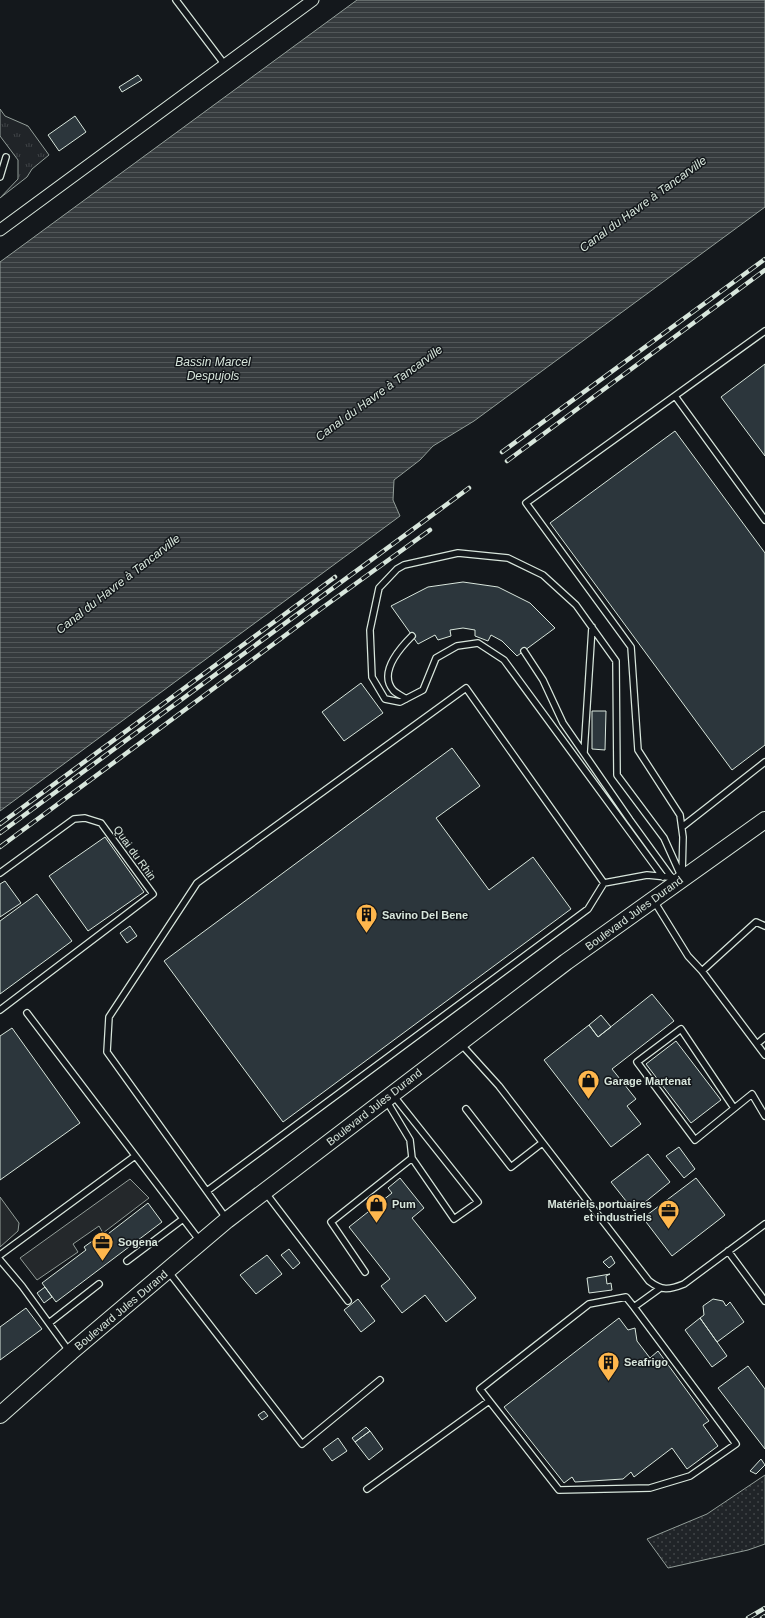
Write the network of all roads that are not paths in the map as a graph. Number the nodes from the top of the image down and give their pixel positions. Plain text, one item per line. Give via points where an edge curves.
1 (176, 0) edge
2 (313, 0) edge
3 (225, 65) junction
4 (6, 157) dead end
5 (0, 177) edge
6 (0, 230) edge
7 (765, 331) edge
8 (675, 396) junction
9 (765, 520) edge
10 (592, 627) junction
11 (412, 636) dead end
12 (524, 651) dead end
13 (406, 698) junction
14 (584, 754) junction
15 (765, 762) edge
16 (765, 820) edge
17 (682, 827) junction
18 (0, 873) edge
19 (663, 877) junction
20 (677, 878) junction
21 (604, 883) junction
22 (653, 899) junction
23 (765, 926) edge
24 (702, 971) junction
25 (0, 1010) edge
26 (27, 1013) dead end
27 (765, 1037) edge
28 (459, 1042) junction
29 (757, 1044) junction
30 (765, 1054) edge
31 (388, 1096) junction
32 (734, 1108) junction
33 (466, 1109) dead end
34 (765, 1116) edge
35 (542, 1143) junction
36 (136, 1156) junction
37 (412, 1158) junction
38 (207, 1191) junction
39 (265, 1192) junction
40 (183, 1219) junction
41 (227, 1220) junction
42 (765, 1224) edge
43 (201, 1242) junction
44 (728, 1251) junction
45 (0, 1255) edge
46 (0, 1260) edge
47 (127, 1261) dead end
48 (168, 1270) junction
49 (365, 1272) dead end
50 (99, 1284) dead end
51 (659, 1289) junction
52 (348, 1301) dead end
53 (765, 1301) edge
54 (634, 1307) junction
55 (49, 1324) junction
56 (71, 1352) junction
57 (380, 1380) dead end
58 (490, 1401) junction
59 (0, 1415) edge
60 (367, 1489) dead end

1 - 3 lane
2 - 3 street
3 - 6 street
4 - 5 lane
7 - 8 lane
8 - 9 lane
8 - 17 lane via 526,503 631,647 638,750 680,815
10 - 13 lane via 576,605 543,575 508,558 458,553 404,565 379,588 370,630 372,678 385,699 400,702
10 - 14 lane
10 - 20 lane via 616,661 617,775 664,838
11 - 13 lane via 399,648 388,676 393,690
12 - 14 lane via 543,680 563,723
13 - 19 lane via 423,690 436,658 457,646 478,643 504,660
14 - 20 lane
15 - 17 lane
16 - 20 main road, Boulevard Jules Durand
17 - 20 lane
18 - 25 lane, Quai du Rhin via 74,819 85,818 101,823 153,894
19 - 20 lane
19 - 21 lane via 646,875
20 - 22 main road, Boulevard Jules Durand
21 - 38 lane via 588,909
21 - 38 lane via 466,688 197,883 109,1017 108,1052
22 - 24 lane via 688,956
22 - 28 main road, Boulevard Jules Durand
23 - 24 lane via 756,922
24 - 29 lane
26 - 36 lane
27 - 29 lane
28 - 31 main road, Boulevard Jules Durand
28 - 35 lane via 498,1086
29 - 30 lane
31 - 37 lane via 410,1140
31 - 37 lane via 478,1202 454,1219
31 - 39 main road, Boulevard Jules Durand
32 - 32 lane via 681,1029 637,1062 695,1140
32 - 34 lane via 752,1094
33 - 35 lane via 511,1167
35 - 51 lane via 649,1281
36 - 40 lane
36 - 45 lane
37 - 49 lane via 331,1222
38 - 41 lane
39 - 41 main road, Boulevard Jules Durand
39 - 52 lane
40 - 43 lane
40 - 47 lane
41 - 43 main road, Boulevard Jules Durand
42 - 44 lane
43 - 48 main road, Boulevard Jules Durand
44 - 51 lane via 684,1284 671,1290
44 - 53 lane
46 - 55 lane
48 - 56 main road, Boulevard Jules Durand
48 - 57 lane via 302,1444
50 - 55 lane
51 - 54 lane
54 - 58 lane via 626,1297 589,1304 480,1389
54 - 58 lane via 736,1444 690,1476 650,1488 559,1490
55 - 56 lane
56 - 59 main road, Boulevard Jules Durand
58 - 60 lane

